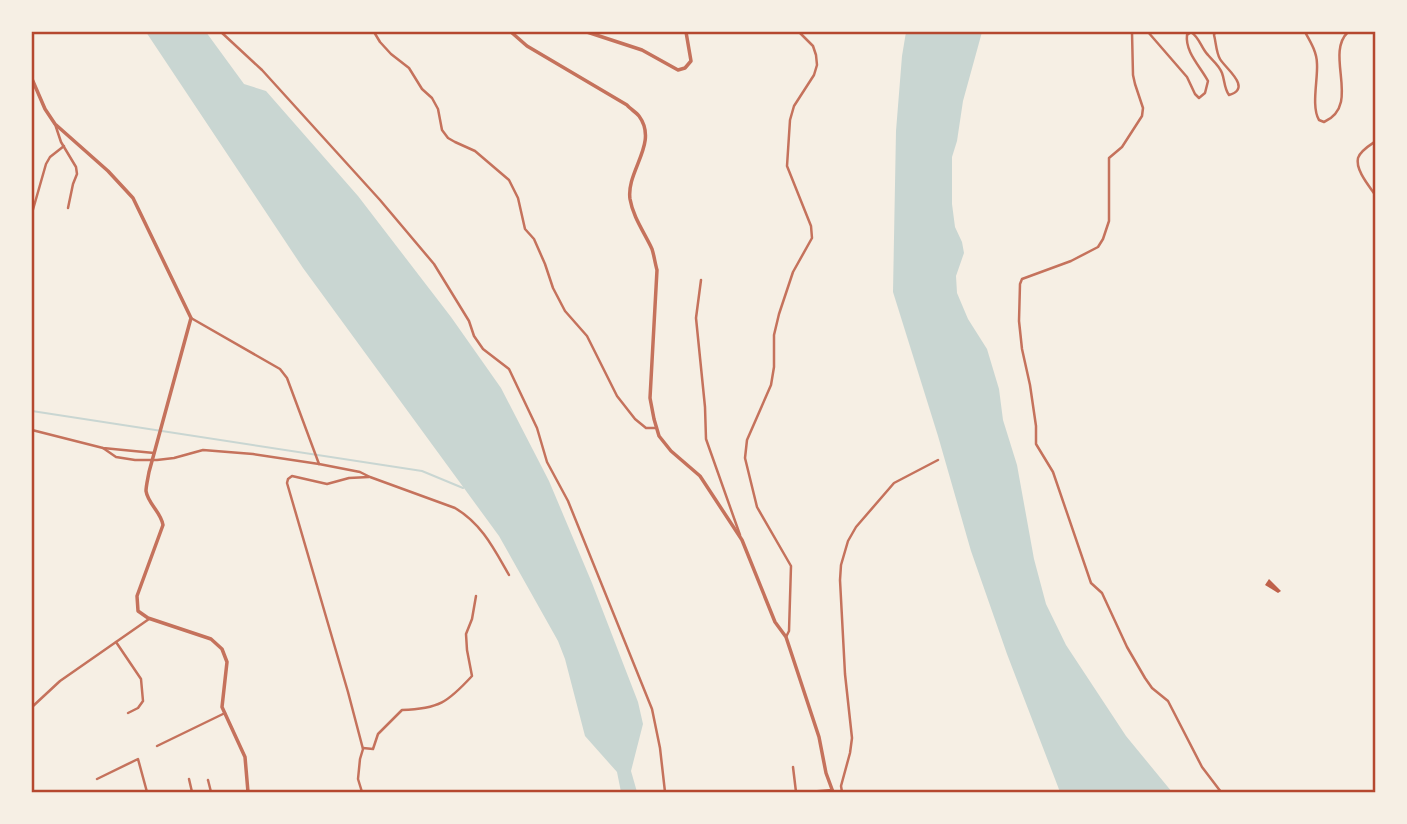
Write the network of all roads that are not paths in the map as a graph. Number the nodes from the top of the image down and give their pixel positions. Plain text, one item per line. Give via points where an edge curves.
1 (221, 32) edge
2 (374, 32) edge
3 (587, 32) edge
4 (687, 32) edge
5 (799, 32) edge
6 (1132, 32) edge
7 (1148, 32) edge
8 (1215, 32) edge
9 (1305, 32) edge
10 (1348, 32) edge
11 (513, 33) edge
12 (32, 79) edge
13 (55, 124) junction
14 (1376, 141) edge
15 (64, 146) junction
16 (1376, 197) edge
17 (68, 208) dead end
18 (32, 213) edge
19 (701, 279) dead end
20 (191, 318) junction
21 (656, 428) junction
22 (32, 430) edge
23 (103, 448) junction
24 (153, 453) junction
25 (938, 460) dead end
26 (319, 464) junction
27 (370, 477) junction
28 (742, 539) junction
29 (509, 575) dead end
30 (476, 596) dead end
31 (149, 619) junction
32 (786, 637) junction
33 (116, 642) junction
34 (32, 707) edge
35 (128, 713) dead end
36 (225, 713) junction
37 (157, 746) dead end
38 (363, 748) junction
39 (793, 767) dead end
40 (97, 779) dead end
41 (189, 779) dead end
42 (208, 780) dead end
43 (832, 791) edge
44 (147, 793) edge
45 (192, 793) edge
46 (211, 793) edge
47 (248, 793) edge
48 (362, 793) edge
49 (665, 793) edge
50 (796, 793) edge
51 (808, 793) edge
52 (842, 793) edge
53 (1221, 793) edge

1 - 49 street via 262,70 380,200 434,264 483,349 509,369 652,709
2 - 21 street via 432,98 448,138 475,151 509,180 525,229 534,239 565,311 587,336 617,396 635,419 646,428
3 - 4 street via 642,50 678,70 691,61
5 - 32 street via 813,47 817,65 794,106 787,166 812,238 793,272 779,314 771,385 744,458 757,507 791,566
6 - 53 street via 1133,75 1142,116 1109,159 1106,230 1092,251 1022,279 1022,349 1036,444 1053,472 1091,583 1101,593 1145,678 1168,701
7 - 8 street via 1199,98 1208,81 1186,40 1191,32 1222,72 1226,92 1237,92 1236,76 1220,58
9 - 10 street via 1316,55 1315,112 1324,122 1333,117 1340,102 1339,49
11 - 21 street via 527,47 627,105 644,129 645,149 630,196 657,270 650,398
12 - 13 street
13 - 15 street
13 - 20 street via 134,198
14 - 16 street via 1358,159
15 - 17 street via 77,174
15 - 18 street via 46,164
19 - 28 street via 696,318 706,439
20 - 24 street
20 - 26 street via 287,378
21 - 28 street via 671,451 700,476
22 - 23 street
23 - 24 street
23 - 26 street via 116,457 135,460 174,458 203,450
24 - 31 street via 146,491 163,525 136,596 138,611
25 - 52 street via 894,483 856,527 841,565 852,738
26 - 27 street
27 - 29 street via 465,514 485,533
27 - 38 street via 327,484 292,476 287,482
28 - 32 street via 775,622
30 - 38 street via 466,634 472,676 440,704 402,710 378,734 373,748
31 - 33 street
31 - 36 street via 211,639 222,649 227,662
32 - 43 street
33 - 34 street
33 - 35 street via 141,680 143,701
36 - 37 street
36 - 47 street via 245,757
38 - 48 street via 358,779
39 - 50 street
40 - 44 street via 138,759
41 - 45 street
42 - 46 street
43 - 51 street

